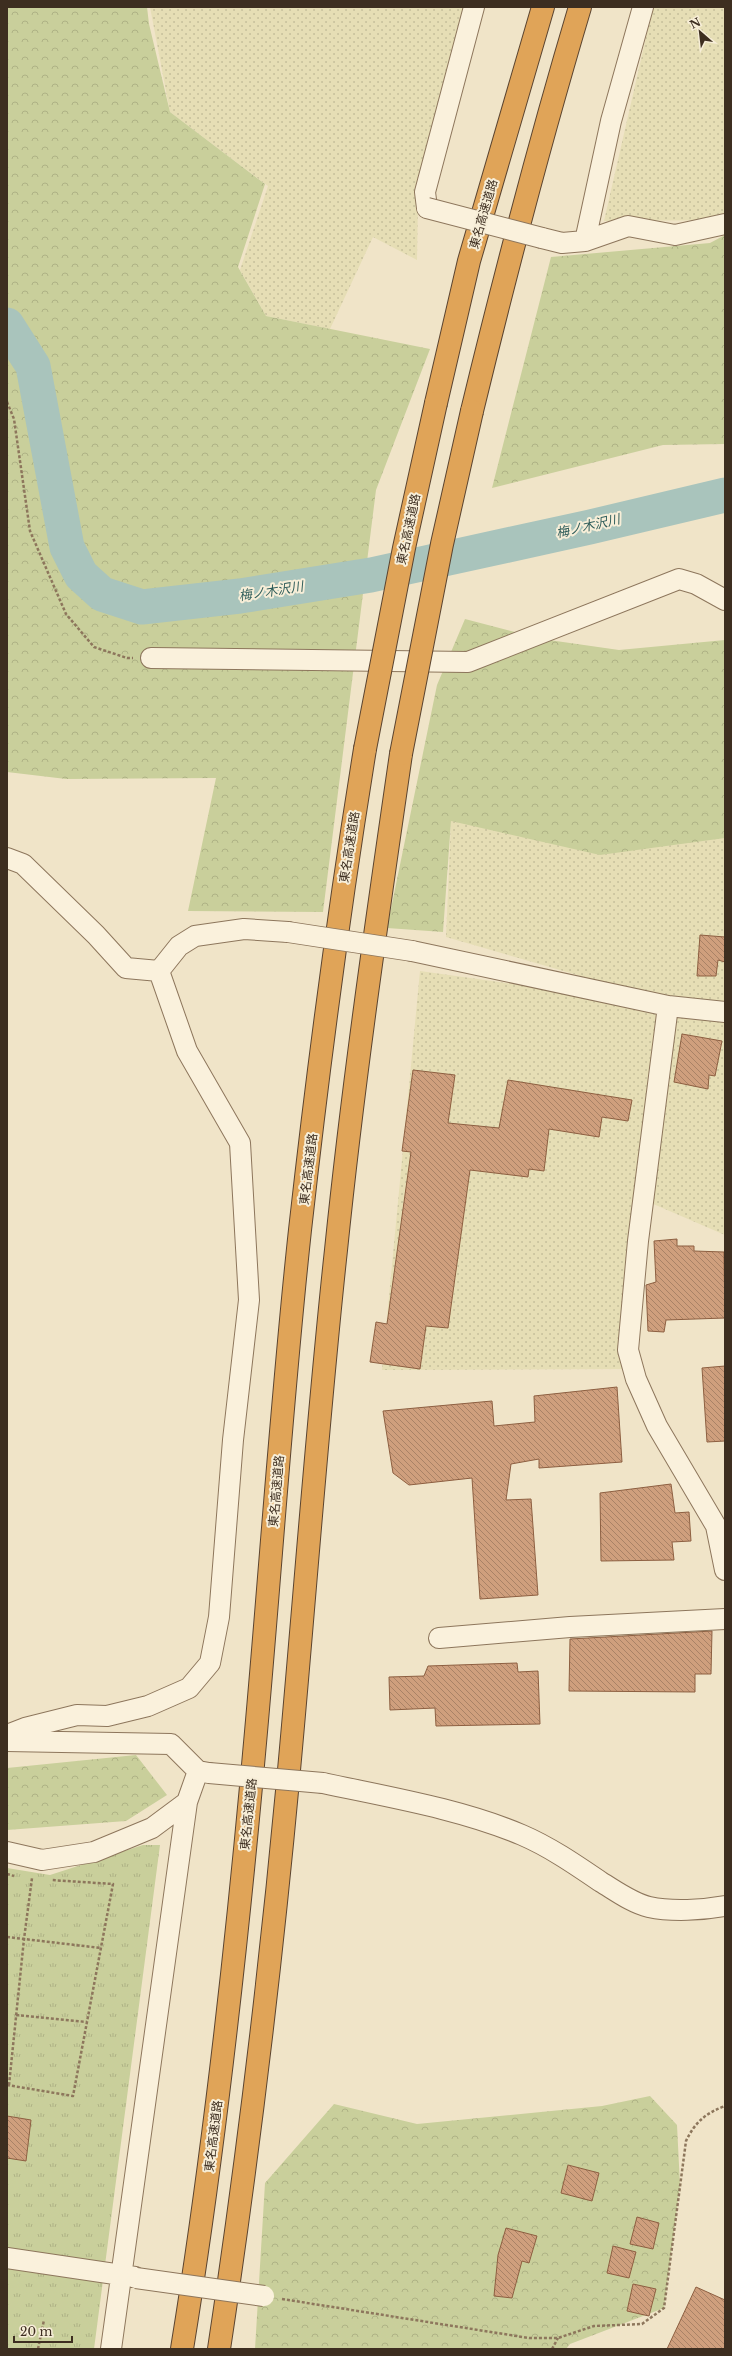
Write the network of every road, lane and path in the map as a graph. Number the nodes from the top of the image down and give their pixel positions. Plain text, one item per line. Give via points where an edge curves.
1 (474, 7) edge
2 (543, 7) edge
3 (580, 7) edge
4 (643, 7) edge
5 (725, 224) edge
6 (584, 241) junction
7 (7, 402) edge
8 (725, 600) edge
9 (151, 658) joint
10 (7, 858) edge
11 (158, 971) junction
12 (668, 1006) junction
13 (725, 1012) edge
14 (725, 1570) edge
15 (725, 1619) edge
16 (439, 1638) dead end
17 (7, 1735) edge
18 (7, 1741) edge
19 (204, 1772) junction
20 (187, 1802) junction
21 (7, 1852) edge
22 (7, 1874) edge
23 (20, 1876) dead end
24 (26, 1877) dead end
25 (32, 1878) junction
26 (40, 1879) dead end
27 (47, 1879) dead end
28 (725, 1906) edge
29 (7, 1937) edge
30 (24, 1939) junction
31 (101, 1948) junction
32 (16, 2015) junction
33 (87, 2022) junction
34 (8, 2085) edge
35 (725, 2106) edge
36 (7, 2258) edge
37 (129, 2276) junction
38 (264, 2296) joint
39 (44, 2320) dead end
40 (558, 2338) junction
41 (38, 2349) edge
42 (111, 2349) edge
43 (182, 2349) edge
44 (219, 2349) edge
45 (552, 2349) edge

1 - 6 street, bridge via 426,192 427,208 562,243
2 - 43 highway, 東名高速道路, bridge via 469,261 436,403 404,548 365,749 339,907 301,1224 254,1756 225,2038 202,2228
3 - 44 highway, bridge via 507,265 472,411 442,544 401,754 378,905 336,1247 291,1752 261,2038 237,2232
4 - 6 street via 611,121
5 - 6 street via 675,235 628,226
7 - 9 path via 14,419 30,531 66,614 94,647 127,658
8 - 9 street via 696,584 678,579 468,662
10 - 11 street via 23,864 126,968
11 - 12 street, bridge via 179,946 195,936 244,928 288,932 412,951
11 - 17 street via 187,1051 240,1143 249,1300 233,1440 219,1617 210,1663 189,1688 148,1706 107,1716 77,1715 24,1728
12 - 13 street
12 - 14 street via 638,1241 628,1350 636,1379 657,1426 716,1526
15 - 16 street via 570,1627
18 - 19 street via 171,1744
19 - 20 street
19 - 28 street, bridge via 322,1783 451,1813 522,1835 560,1855 621,1895 649,1907 706,1910
20 - 21 street via 152,1828 94,1852 42,1860
20 - 37 street
22 - 23 path
24 - 25 path
25 - 26 path
25 - 30 path
27 - 31 path via 113,1884
29 - 30 path
30 - 31 path
30 - 32 path
31 - 33 path
32 - 33 path
32 - 34 path
33 - 34 path via 73,2096
35 - 40 path via 711,2112 694,2125 686,2141 664,2308 642,2324 594,2326
36 - 37 street
37 - 38 street, bridge
37 - 42 street
38 - 40 path via 529,2338
39 - 41 path
40 - 45 path

